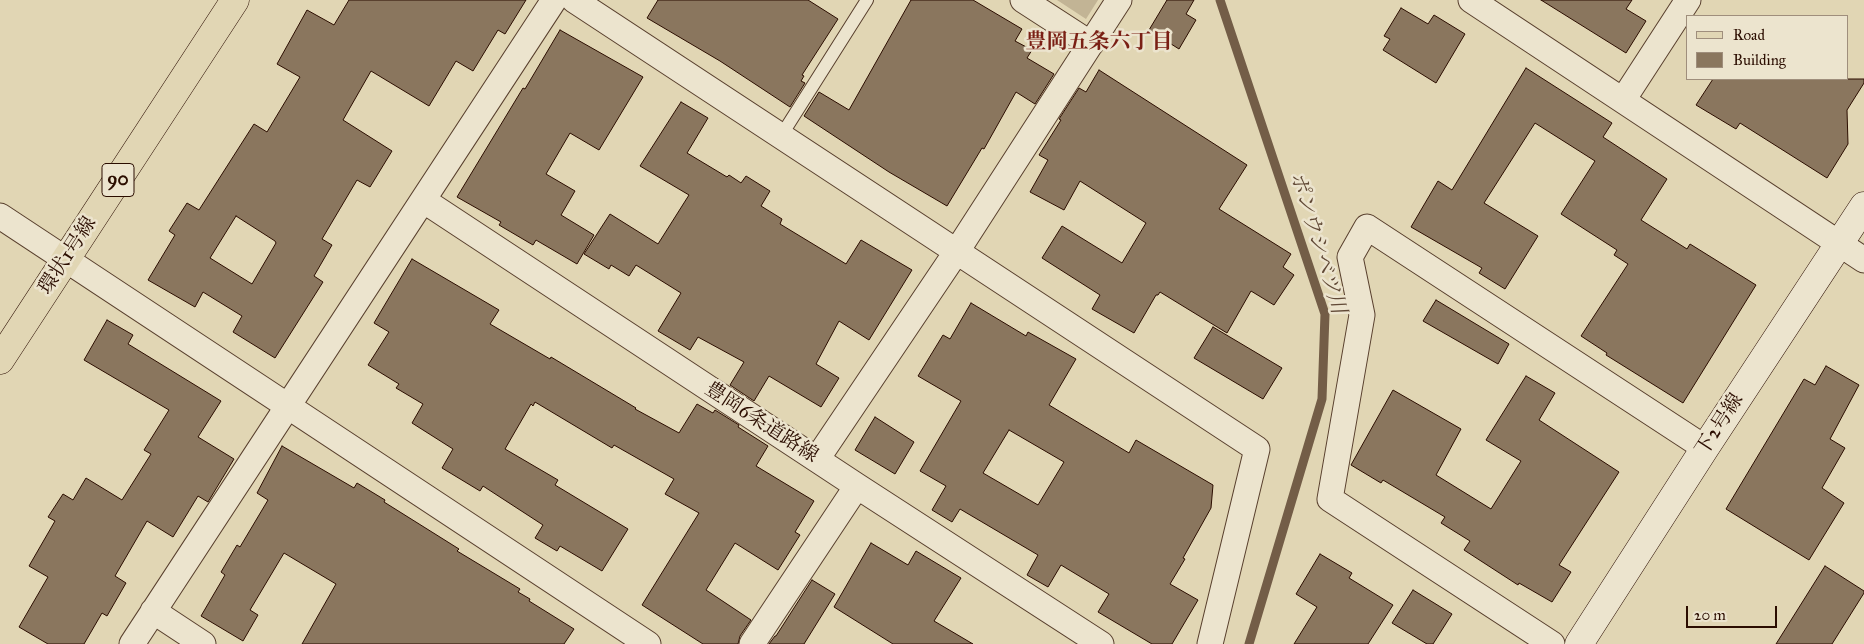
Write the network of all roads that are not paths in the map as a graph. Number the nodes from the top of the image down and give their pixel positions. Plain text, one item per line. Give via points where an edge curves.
1 (235, 0) edge
2 (554, 0) edge
3 (574, 0) edge
4 (867, 0) edge
5 (1023, 0) edge
6 (1119, 0) edge
7 (1472, 0) edge
8 (1688, 0) edge
9 (1091, 44) junction
10 (1623, 100) junction
11 (781, 136) junction
12 (423, 200) junction
13 (1864, 206) edge
14 (0, 216) edge
15 (1839, 244) junction
16 (957, 251) junction
17 (66, 260) junction
18 (1864, 260) edge
19 (0, 360) edge
20 (288, 406) junction
21 (1705, 448) junction
22 (817, 459) junction
23 (857, 486) junction
24 (153, 611) junction
25 (132, 644) edge
26 (203, 644) edge
27 (648, 644) edge
28 (752, 644) edge
29 (1101, 644) edge
30 (1210, 644) edge
31 (1552, 644) edge
32 (1579, 644) edge

1 - 17 main road, 環状1号線 / 90
2 - 12 street
3 - 11 street
4 - 11 lane
5 - 9 street
6 - 9 street
7 - 10 street
8 - 10 street
9 - 16 street
10 - 15 street
11 - 16 street
12 - 20 street
12 - 22 street, 豊岡6条道路線
13 - 15 street, 下2号線
14 - 17 street
15 - 18 street
15 - 21 street, 下2号線
16 - 22 street
16 - 30 street via 1257,449
17 - 19 main road, 環状1号線 / 90
17 - 20 street
20 - 24 street
20 - 27 street
21 - 31 street via 1367,227 1350,256 1362,314 1330,499
21 - 32 street, 下2号線
22 - 23 street, 豊岡6条道路線
23 - 28 street
23 - 29 street, 豊岡6条道路線
24 - 25 street
24 - 26 street

